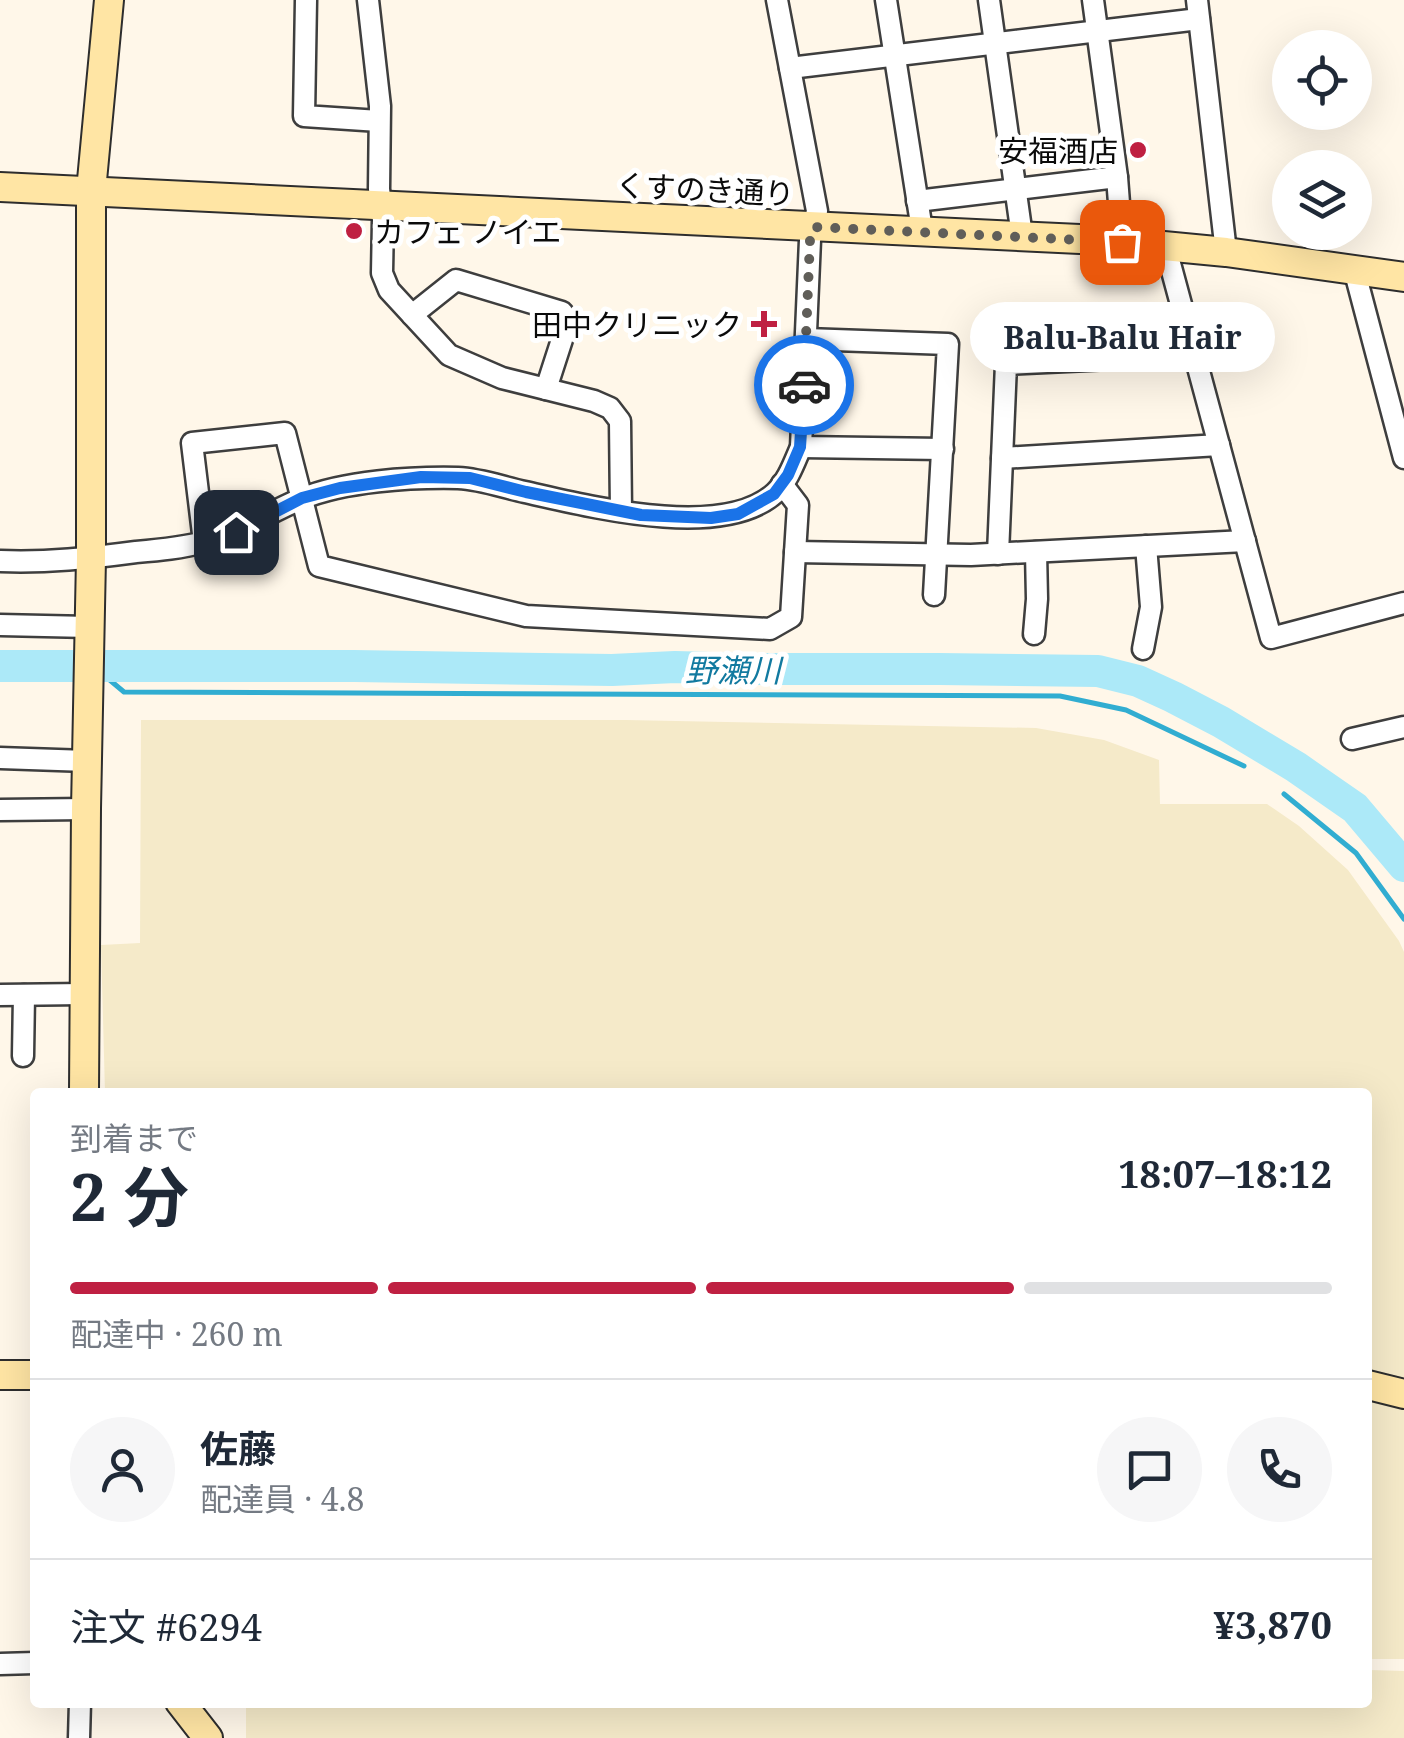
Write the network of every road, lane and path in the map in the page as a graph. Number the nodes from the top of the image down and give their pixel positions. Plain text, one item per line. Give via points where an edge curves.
1 (109, 0) edge
2 (306, 0) edge
3 (368, 0) edge
4 (776, 0) edge
5 (886, 0) edge
6 (989, 0) edge
7 (1093, 0) edge
8 (1198, 9) edge
9 (1097, 31) junction
10 (996, 44) junction
11 (896, 56) junction
12 (790, 68) junction
13 (379, 121) junction
14 (1117, 177) junction
15 (0, 187) edge
16 (1016, 190) junction
17 (91, 191) junction
18 (917, 201) junction
19 (381, 205) junction
20 (814, 227) junction
21 (922, 230) junction
22 (1022, 236) junction
23 (1122, 242) junction
24 (1166, 245) junction
25 (1226, 252) junction
26 (1354, 269) junction
27 (1404, 277) edge
28 (412, 315) junction
29 (806, 339) junction
30 (1194, 354) junction
31 (546, 389) junction
32 (1219, 445) junction
33 (800, 447) junction
34 (943, 449) junction
35 (1002, 458) junction
36 (1404, 458) edge
37 (782, 484) junction
38 (302, 498) junction
39 (621, 511) junction
40 (1245, 541) junction
41 (204, 542) junction
42 (1146, 546) junction
43 (795, 552) junction
44 (1036, 552) junction
45 (937, 554) junction
46 (998, 554) junction
47 (91, 558) junction
48 (0, 561) edge
49 (934, 595) dead end
50 (1404, 604) edge
51 (0, 625) edge
52 (1034, 634) dead end
53 (89, 636) junction
54 (1142, 649) dead end
55 (1404, 727) edge
56 (1352, 738) dead end
57 (0, 758) edge
58 (87, 761) junction
59 (86, 809) junction
60 (0, 810) edge
61 (84, 994) junction
62 (0, 995) edge
63 (24, 995) junction
64 (23, 1056) dead end
65 (84, 1088) edge
66 (0, 1375) edge
67 (30, 1375) edge
68 (1372, 1385) edge
69 (1404, 1394) edge
70 (0, 1664) edge
71 (30, 1664) edge
72 (80, 1708) edge
73 (185, 1708) edge
74 (79, 1738) edge
75 (208, 1738) edge

1 - 17 street
2 - 13 street via 304,116
3 - 13 street
4 - 12 street
5 - 11 street
6 - 10 street
7 - 9 street
8 - 9 street
8 - 25 street
9 - 10 street
9 - 14 street
10 - 11 street
10 - 16 street
11 - 12 street
11 - 18 street
12 - 20 street via 817,211
13 - 19 street
14 - 16 street
14 - 23 street
15 - 17 street, くすのき通り
16 - 18 street
16 - 22 street
17 - 19 street, くすのき通り
17 - 47 street
18 - 21 street
19 - 20 street, くすのき通り
19 - 28 street via 382,274
20 - 21 street, くすのき通り
20 - 29 street
21 - 22 street, くすのき通り
22 - 23 street, くすのき通り
23 - 24 street, くすのき通り
24 - 25 street, くすのき通り
24 - 30 street
25 - 26 street, くすのき通り
26 - 27 street, くすのき通り
26 - 36 street
28 - 31 street via 449,355
28 - 31 street via 456,280 562,312 568,321
29 - 33 street
29 - 34 street via 948,344
30 - 32 street
30 - 35 street via 1006,364
31 - 39 street via 594,401 620,421
32 - 35 street
32 - 40 street
33 - 34 street
33 - 37 street
34 - 45 street
35 - 46 street
37 - 39 street via 738,514
37 - 43 street via 798,506
38 - 39 street via 421,477 470,478
38 - 41 street
38 - 41 street via 284,432 192,443
38 - 43 street via 320,566 526,616 770,630 791,617
40 - 42 street
40 - 50 street via 1272,638
41 - 47 street
42 - 44 street
42 - 54 street via 1152,606
43 - 45 street
44 - 46 street
44 - 52 street
45 - 46 street
45 - 49 street
47 - 48 street
47 - 53 street
51 - 53 street
53 - 58 street
55 - 56 street
57 - 58 street
58 - 59 street
59 - 60 street
59 - 61 street
61 - 63 street
61 - 65 street
62 - 63 street
63 - 64 street
66 - 67 street
68 - 69 street
70 - 71 street
72 - 74 street
73 - 75 street

